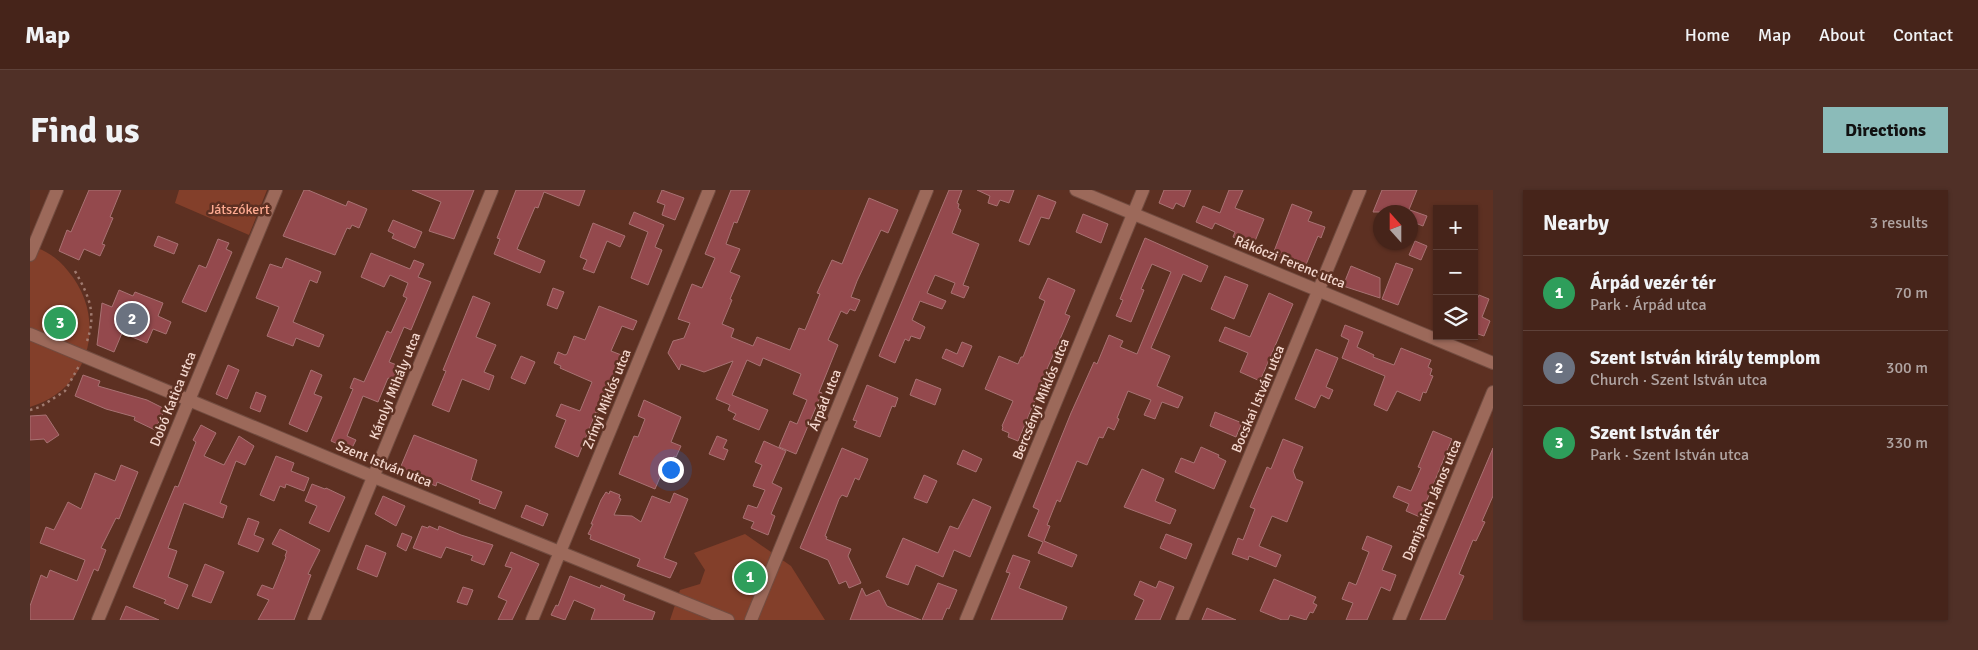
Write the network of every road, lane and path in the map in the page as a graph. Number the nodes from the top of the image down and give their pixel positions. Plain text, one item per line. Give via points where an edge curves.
1 (57, 190) edge
2 (276, 190) edge
3 (492, 190) edge
4 (709, 190) edge
5 (927, 190) edge
6 (1076, 190) edge
7 (1143, 190) edge
8 (1360, 190) edge
9 (1133, 214) junction
10 (30, 254) edge
11 (1319, 290) junction
12 (30, 334) edge
13 (1493, 363) edge
14 (1493, 392) edge
15 (189, 400) junction
16 (374, 477) junction
17 (560, 552) junction
18 (98, 620) edge
19 (314, 620) edge
20 (532, 620) edge
21 (728, 620) edge
22 (750, 620) edge
23 (966, 620) edge
24 (1182, 620) edge
25 (1399, 620) edge

1 - 10 street
2 - 15 street, Dobó Katica utca
3 - 16 street, Károlyi Mihály utca
4 - 17 street, Zrínyi Miklós utca
5 - 22 street, Árpád utca
6 - 9 street, Rákóczi Ferenc utca
7 - 9 street, Bercsényi Miklós utca
8 - 11 street, Bocskai István utca
9 - 11 street, Rákóczi Ferenc utca
9 - 23 street, Bercsényi Miklós utca
11 - 13 street, Rákóczi Ferenc utca
11 - 24 street, Bocskai István utca
12 - 15 street, Szent István utca
14 - 25 street, Damjanich János utca
15 - 16 street, Szent István utca
15 - 18 street, Dobó Katica utca
16 - 17 street, Szent István utca
16 - 19 street, Károlyi Mihály utca
17 - 20 street, Zrínyi Miklós utca
17 - 21 street, Szent István utca

